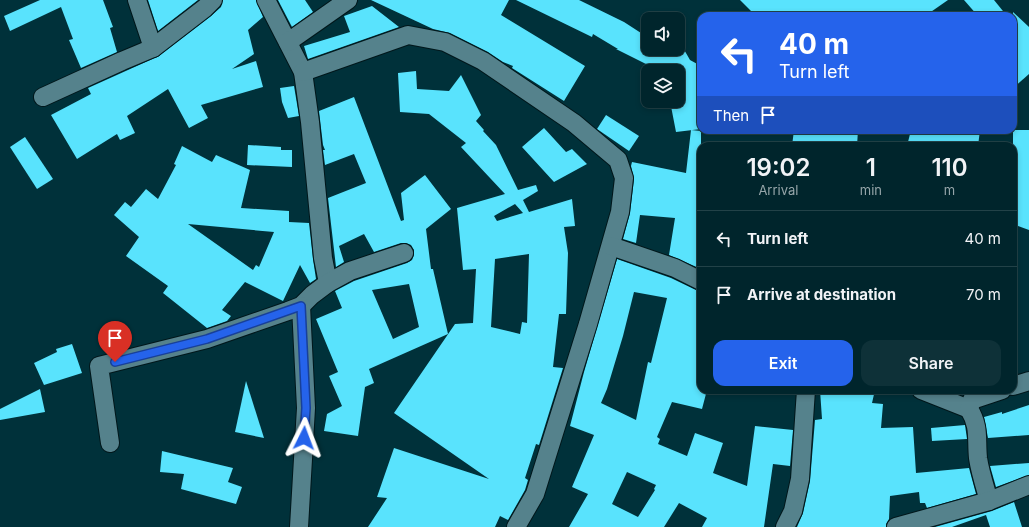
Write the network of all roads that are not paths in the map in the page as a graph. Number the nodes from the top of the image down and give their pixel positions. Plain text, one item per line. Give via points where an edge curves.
1 (137, 0) edge
2 (213, 0) edge
3 (266, 0) edge
4 (348, 0) edge
5 (288, 42) junction
6 (152, 48) junction
7 (303, 72) junction
8 (43, 97) dead end
9 (610, 246) junction
10 (404, 253) dead end
11 (697, 279) edge
12 (328, 283) junction
13 (301, 306) junction
14 (1029, 381) edge
15 (1017, 385) edge
16 (806, 394) edge
17 (931, 394) edge
18 (990, 394) edge
19 (969, 409) junction
20 (110, 443) dead end
21 (1029, 484) edge
22 (989, 501) junction
23 (299, 527) edge
24 (516, 527) edge
25 (785, 527) edge
26 (896, 527) edge

1 - 6 street
2 - 6 street
3 - 5 street
4 - 5 street
5 - 7 street
6 - 8 street
7 - 9 street via 408,36 445,42 483,61 574,124 618,160 624,178 620,212
7 - 12 street via 323,258
9 - 11 street via 675,268
9 - 24 street via 535,494
10 - 12 street via 350,271
12 - 13 street
13 - 20 street via 207,339 99,366
13 - 23 street via 306,408
14 - 15 street
16 - 25 street via 800,479 793,510
17 - 19 street
18 - 19 street via 972,400
19 - 22 street via 975,419 978,458
21 - 22 street
22 - 26 street

